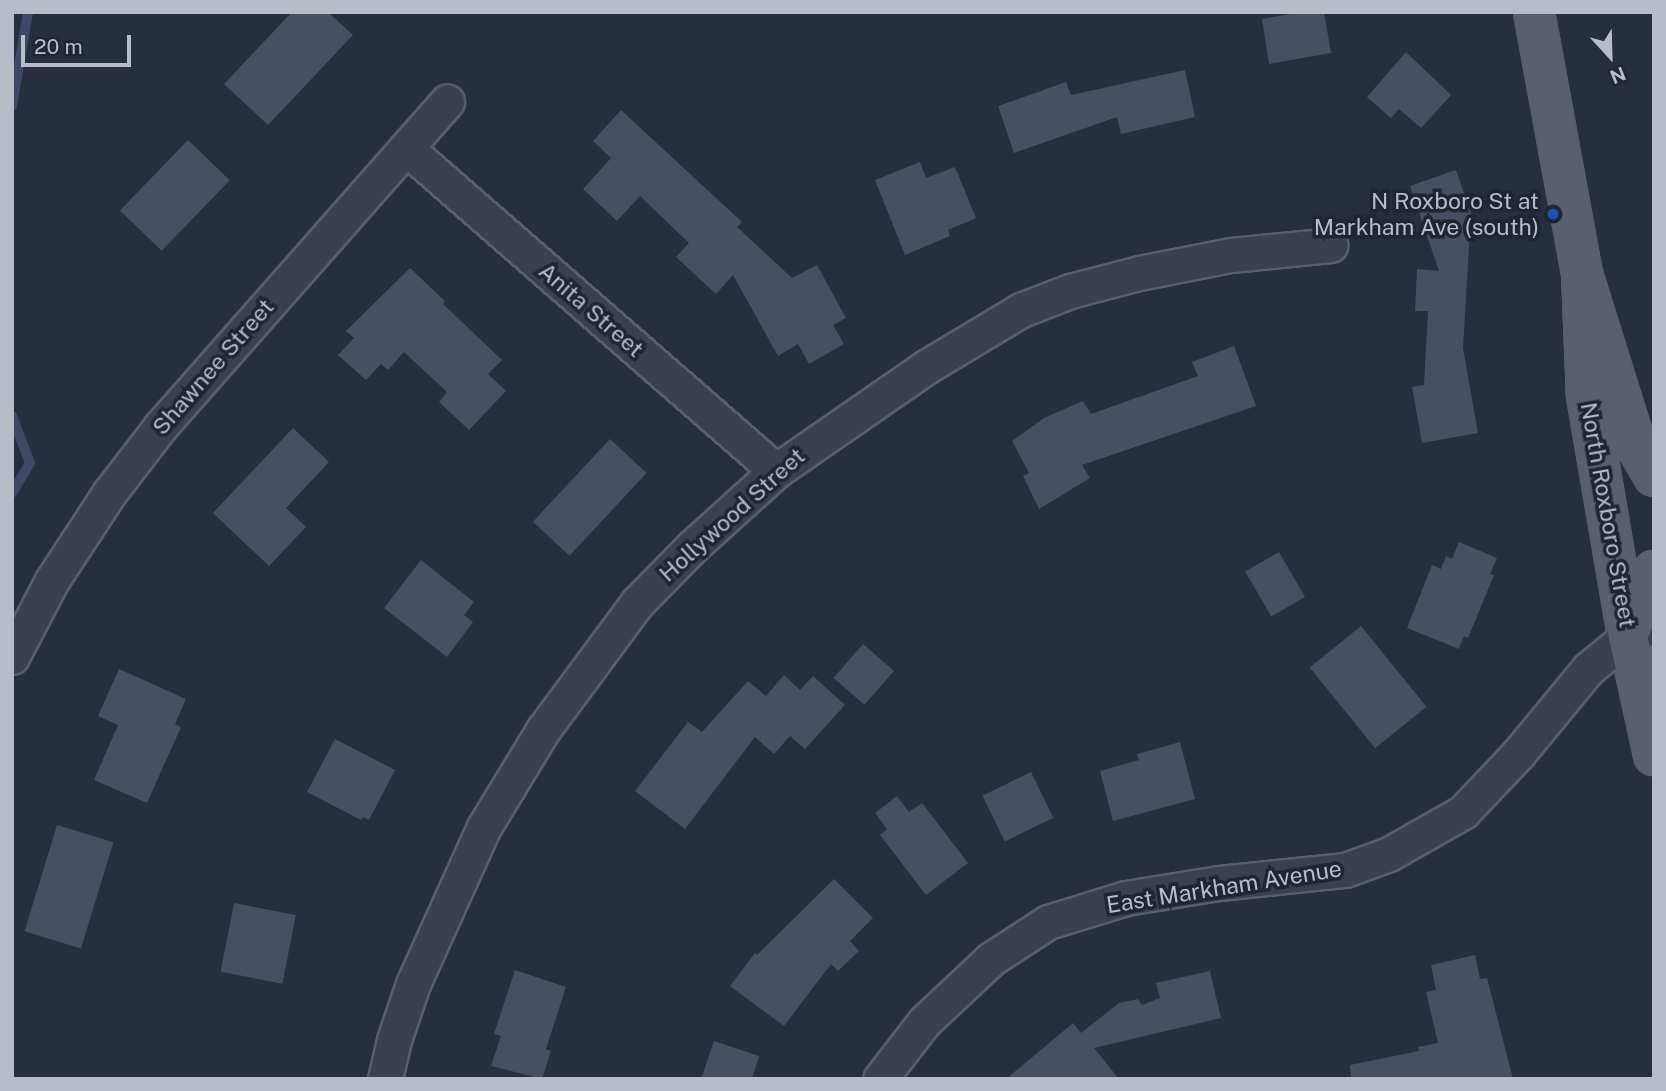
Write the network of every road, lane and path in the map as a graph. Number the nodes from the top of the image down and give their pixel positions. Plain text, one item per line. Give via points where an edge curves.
1 (1534, 12) edge
2 (447, 101) dead end
3 (406, 148) junction
4 (1331, 245) dead end
5 (1582, 274) junction
6 (776, 471) junction
7 (1654, 476) edge
8 (1654, 571) edge
9 (1641, 631) edge
10 (12, 657) edge
11 (1654, 755) edge
12 (385, 1079) edge
13 (880, 1079) edge

1 - 5 main road, North Roxboro Street
2 - 3 street, Shawnee Street
3 - 6 street, Anita Street
3 - 10 street, Shawnee Street via 160,427 110,492 51,582
4 - 6 street, Hollywood Street via 1231,255 1139,273 1021,310 926,367
5 - 7 main road, North Roxboro Street via 1635,443
5 - 9 main road, North Roxboro Street via 1587,396
6 - 12 street, Hollywood Street via 636,603 543,730 484,827 413,984
8 - 9 main road, East Markham Avenue
9 - 11 main road, North Roxboro Street
9 - 13 street, East Markham Avenue via 1588,669 1518,754 1463,811 1389,854 1345,870 1126,898 1048,922 991,959 924,1022

